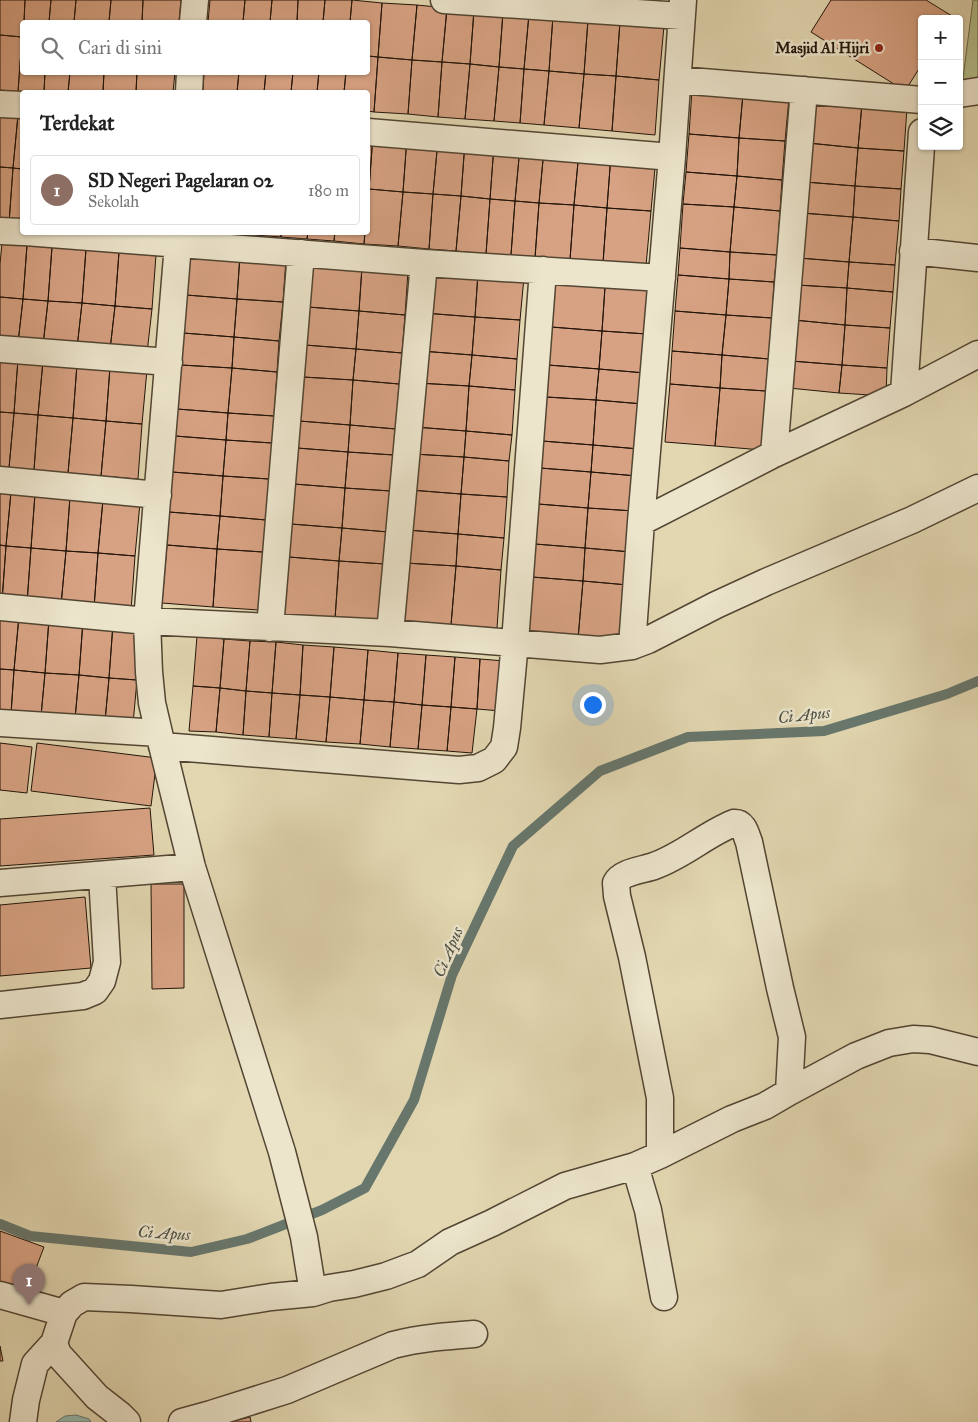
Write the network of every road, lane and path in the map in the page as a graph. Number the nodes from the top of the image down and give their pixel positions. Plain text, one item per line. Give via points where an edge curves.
1 (194, 0) edge
2 (444, 0) edge
3 (682, 8) edge
4 (193, 20) edge
5 (190, 75) edge
6 (678, 80) junction
7 (189, 90) edge
8 (804, 90) junction
9 (978, 91) edge
10 (963, 93) edge
11 (918, 100) edge
12 (0, 104) edge
13 (20, 105) edge
14 (370, 132) edge
15 (921, 150) edge
16 (672, 157) junction
17 (0, 231) edge
18 (20, 232) edge
19 (102, 235) edge
20 (179, 238) edge
21 (913, 251) junction
22 (301, 253) junction
23 (978, 258) edge
24 (424, 263) junction
25 (543, 270) junction
26 (662, 278) junction
27 (0, 349) edge
28 (978, 354) edge
29 (170, 362) junction
30 (904, 393) junction
31 (774, 454) junction
32 (0, 480) edge
33 (978, 488) edge
34 (158, 495) junction
35 (641, 522) junction
36 (0, 607) edge
37 (147, 621) junction
38 (270, 628) junction
39 (390, 633) junction
40 (515, 642) junction
41 (632, 646) junction
42 (0, 723) edge
43 (160, 740) junction
44 (192, 867) junction
45 (102, 874) junction
46 (0, 883) edge
47 (0, 1005) edge
48 (978, 1052) edge
49 (789, 1092) junction
50 (660, 1155) junction
51 (636, 1166) junction
52 (313, 1293) junction
53 (0, 1296) edge
54 (664, 1297) dead end
55 (64, 1313) junction
56 (474, 1334) dead end
57 (54, 1343) junction
58 (23, 1422) edge
59 (127, 1422) edge
60 (182, 1422) edge

1 - 4 street
2 - 3 street
3 - 6 street
5 - 7 street
6 - 8 street
6 - 16 street
8 - 11 street
8 - 31 street
9 - 10 street
12 - 13 street
14 - 16 street
15 - 21 street
16 - 26 street
17 - 18 street
19 - 20 street
20 - 22 street
20 - 29 street
21 - 23 street
21 - 30 street
22 - 24 street
22 - 38 street
24 - 25 street
24 - 39 street
25 - 26 street
25 - 40 street
26 - 35 street
27 - 29 street
28 - 30 street
29 - 34 street
30 - 31 street
31 - 35 street
32 - 34 street
33 - 41 street via 912,520 766,582
34 - 37 street
35 - 41 street
36 - 37 street
37 - 38 street
37 - 43 street via 152,703
38 - 39 street
39 - 40 street
40 - 41 street via 600,650
40 - 43 street via 504,747 494,760 478,768 459,770
42 - 43 street
43 - 44 street
44 - 45 street
44 - 52 street via 282,1152 304,1237
45 - 46 street
45 - 47 street via 107,962 102,981 95,991 83,996
48 - 49 street via 930,1040 913,1039 889,1044 856,1056
49 - 50 street
49 - 50 street via 792,1037 749,842 744,829 734,823 669,860 621,876 616,883 660,1098
50 - 51 street
51 - 52 street via 565,1186 450,1242 418,1264 386,1276
51 - 54 street via 648,1210
52 - 55 street via 221,1305 84,1297
53 - 55 street
55 - 57 street
56 - 60 street via 411,1340 394,1345 287,1390
57 - 58 street via 35,1364
57 - 59 street via 58,1354 97,1397

